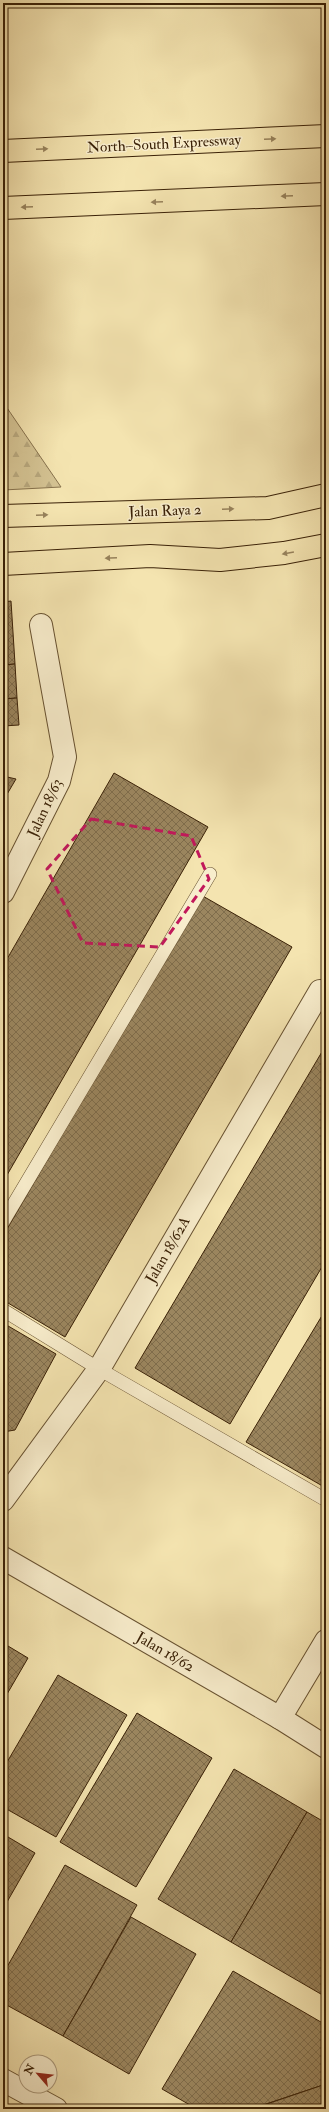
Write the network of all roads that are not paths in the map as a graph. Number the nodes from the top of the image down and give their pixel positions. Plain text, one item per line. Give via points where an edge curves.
1 (326, 136) edge
2 (3, 151) edge
3 (326, 194) edge
4 (3, 208) edge
5 (326, 495) edge
6 (3, 516) edge
7 (326, 545) edge
8 (3, 564) edge
9 (41, 625) dead end
10 (210, 874) dead end
11 (3, 892) edge
12 (323, 990) edge
13 (3, 1222) edge
14 (3, 1310) edge
15 (99, 1369) junction
16 (5, 1492) edge
17 (326, 1500) edge
18 (3, 1558) edge
19 (326, 1641) edge
20 (280, 1718) junction
21 (326, 1747) edge
22 (3, 2080) edge
23 (56, 2109) edge

2 -> 1 main road, North–South Expressway
3 -> 4 main road
6 -> 5 main road, Jalan Raya 2 via 268,508
7 -> 8 main road via 284,554 220,560 150,556
9 - 11 street, Jalan 18/63 via 65,756 59,781
10 - 13 lane
12 - 15 street, Jalan 18/62A
14 - 15 lane
15 - 16 street, Jalan 18/62A
15 - 17 lane
18 - 20 street, Jalan 18/62
19 - 20 street
20 - 21 street, Jalan 18/62
22 - 23 street

